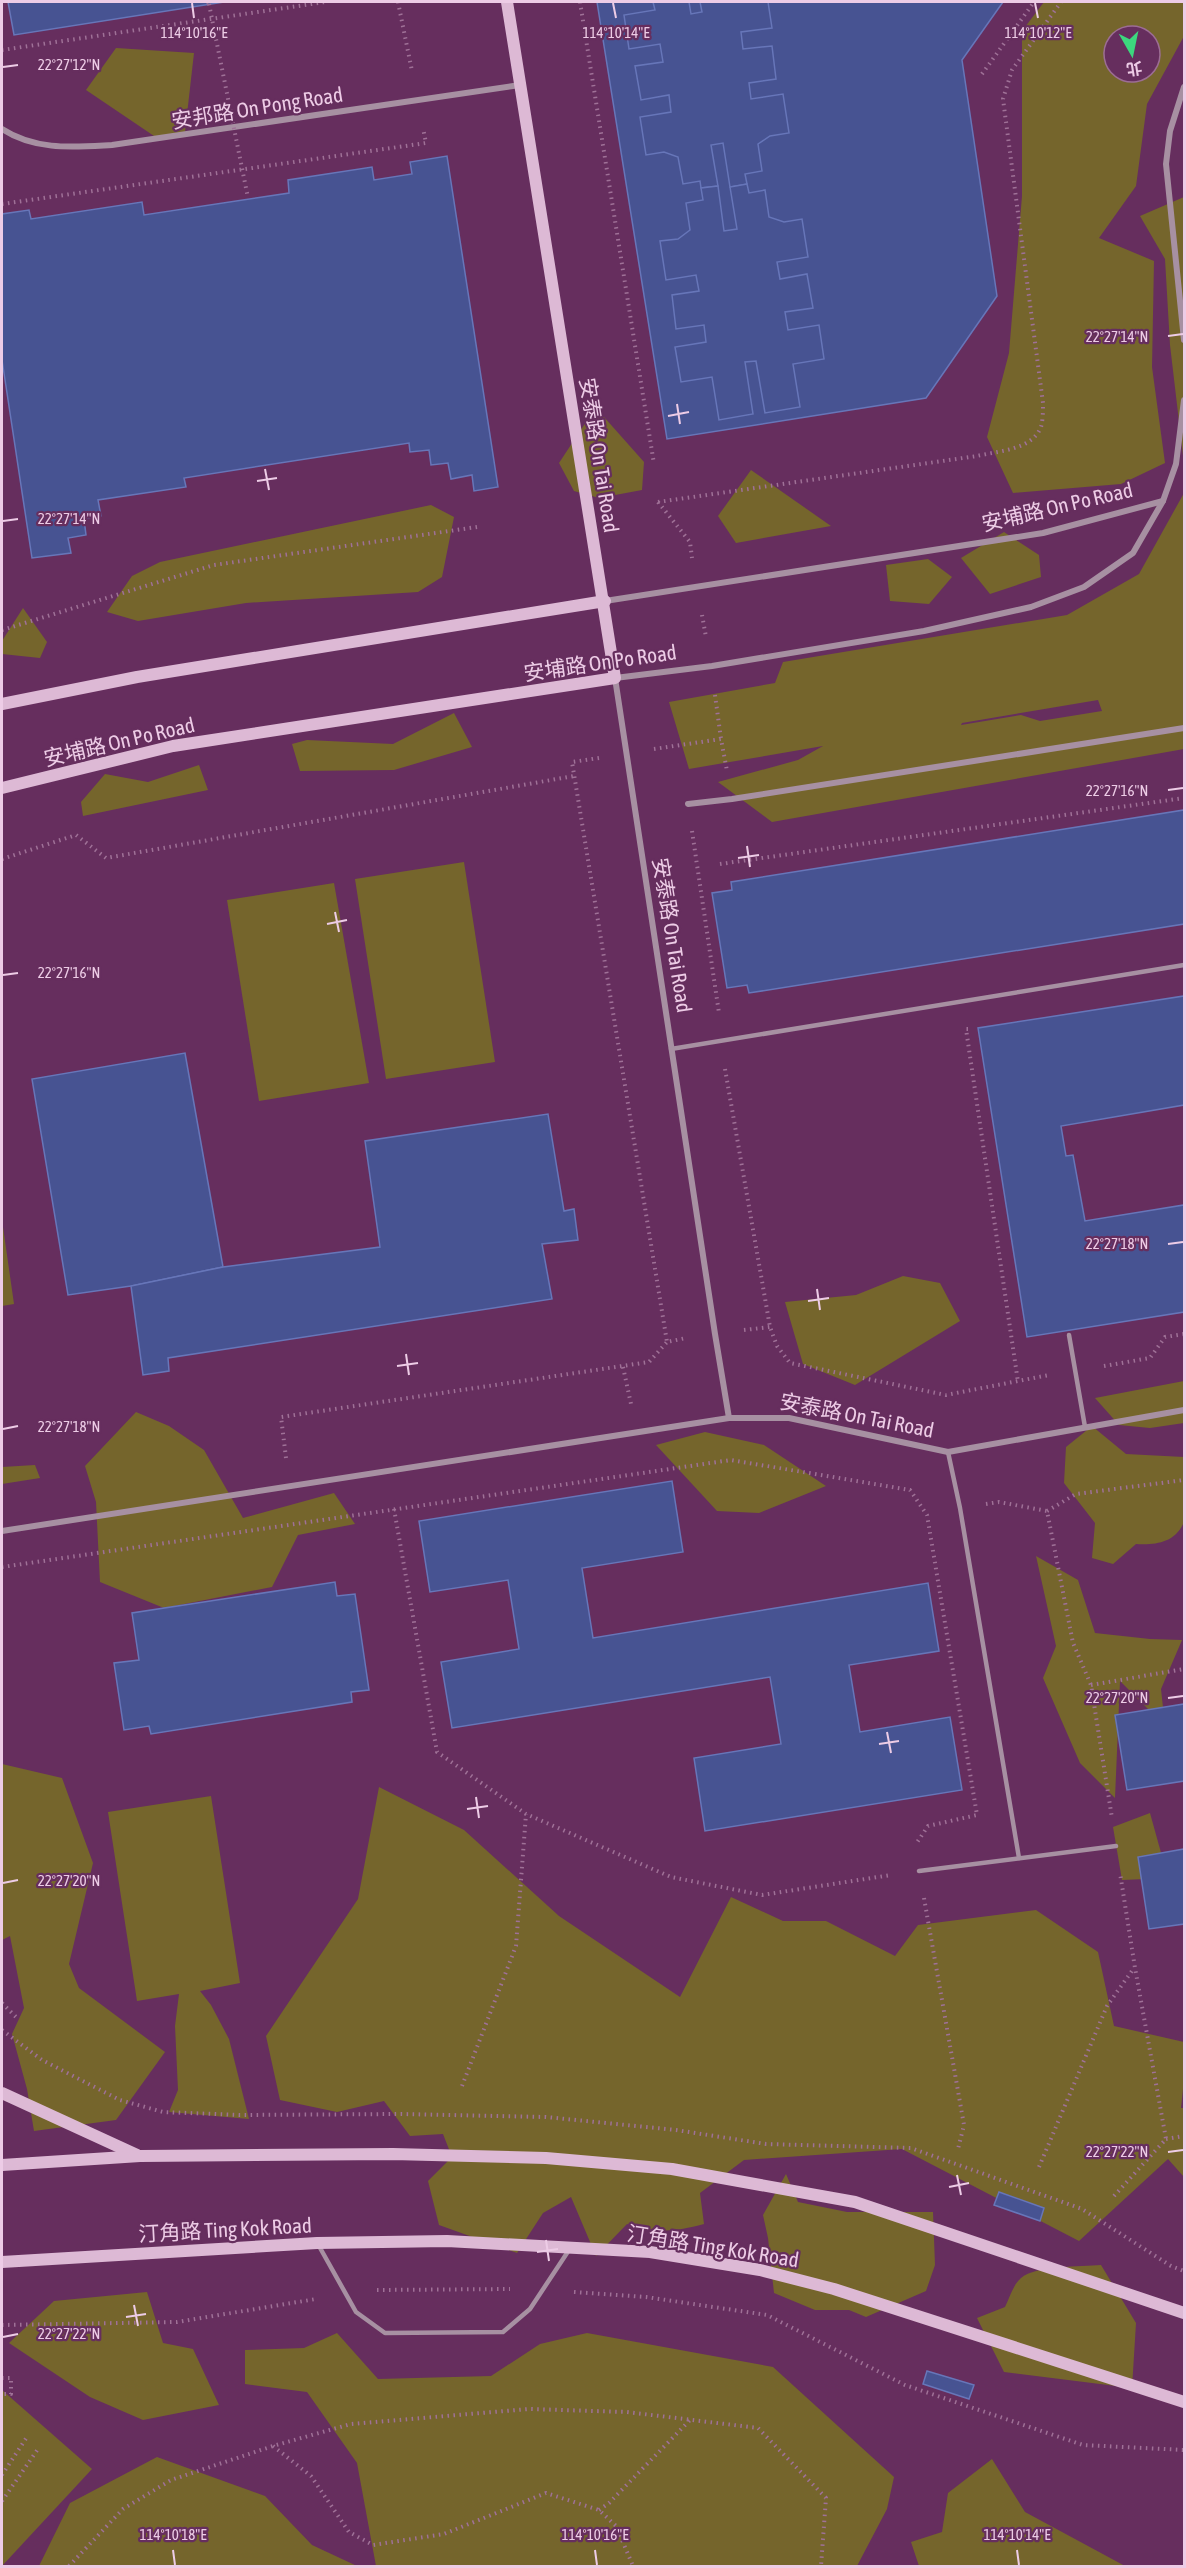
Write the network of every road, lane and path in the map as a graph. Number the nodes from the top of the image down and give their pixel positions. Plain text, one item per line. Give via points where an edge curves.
1 (325, 2) edge
2 (507, 2) edge
3 (580, 2) edge
4 (1034, 2) edge
5 (1061, 2) edge
6 (208, 3) edge
7 (2, 50) edge
8 (982, 74) dead end
9 (520, 85) junction
10 (1185, 87) edge
11 (2, 129) edge
12 (426, 143) dead end
13 (248, 198) dead end
14 (2, 204) edge
15 (1185, 340) edge
16 (1185, 400) edge
17 (654, 464) dead end
18 (1163, 501) junction
19 (658, 502) dead end
20 (477, 527) dead end
21 (605, 601) junction
22 (2, 630) edge
23 (615, 678) junction
24 (2, 704) edge
25 (1185, 728) edge
26 (626, 753) junction
27 (574, 776) junction
28 (2, 788) edge
29 (1185, 798) edge
30 (732, 800) junction
31 (688, 804) joint
32 (2, 859) edge
33 (720, 864) dead end
34 (1185, 965) edge
35 (978, 1027) dead end
36 (724, 1041) junction
37 (671, 1049) junction
38 (770, 1327) junction
39 (715, 1334) junction
40 (1185, 1334) edge
41 (1069, 1335) dead end
42 (667, 1342) junction
43 (1076, 1370) junction
44 (1018, 1382) junction
45 (1185, 1410) edge
46 (729, 1418) junction
47 (1085, 1426) junction
48 (948, 1452) junction
49 (275, 1460) dead end
50 (1185, 1480) edge
51 (960, 1508) junction
52 (394, 1509) junction
53 (1047, 1511) junction
54 (927, 1515) junction
55 (2, 1531) edge
56 (2, 1567) edge
57 (1185, 1669) edge
58 (1091, 1685) junction
59 (526, 1814) junction
60 (1116, 1846) junction
61 (1019, 1858) junction
62 (919, 1871) junction
63 (1135, 1968) junction
64 (2, 2003) edge
65 (16, 2017) dead end
66 (462, 2086) dead end
67 (2, 2092) edge
68 (1185, 2136) edge
69 (1166, 2139) junction
70 (958, 2149) dead end
71 (140, 2156) junction
72 (2, 2165) edge
73 (1039, 2167) dead end
74 (1114, 2196) dead end
75 (317, 2243) junction
76 (571, 2247) junction
77 (2, 2262) edge
78 (542, 2290) junction
79 (347, 2295) junction
80 (1185, 2313) edge
81 (2, 2325) edge
82 (2, 2378) edge
83 (2, 2394) edge
84 (1185, 2402) edge
85 (691, 2420) junction
86 (27, 2437) dead end
87 (273, 2446) junction
88 (38, 2448) dead end
89 (1185, 2450) edge
90 (2, 2475) edge
91 (2, 2501) edge
92 (599, 2510) junction
93 (69, 2566) edge
94 (633, 2566) edge
95 (821, 2566) edge

1 - 7 path
2 - 9 main road, 安泰路 On Tai Road
3 - 17 path
4 - 8 path
5 - 19 path via 1012,70 1004,99 1043,403 1041,427 1032,440 977,456
6 - 13 path, bridge
9 - 11 street, 安邦路 On Pong Road via 112,145 57,148 13,136
9 - 21 main road, 安泰路 On Tai Road
10 - 15 street via 1170,131 1166,164
12 - 14 path
16 - 18 street, 安埔路 On Po Road via 1176,464
18 - 21 street, 安埔路 On Po Road via 1043,533
18 - 23 street, 安埔路 On Po Road via 1133,553 1084,587 1031,608 924,631
20 - 22 path via 214,565
21 - 23 main road, 安泰路 On Tai Road
21 - 24 main road, 安埔路 On Po Road via 137,677
23 - 26 street, 安泰路 On Tai Road
23 - 28 main road, 安埔路 On Po Road via 173,746
25 - 30 street
26 - 27 path via 572,762
26 - 30 path via 721,739
26 - 37 street, 安泰路 On Tai Road
27 - 32 path via 106,858 76,836
27 - 42 path
29 - 33 path
30 - 31 street
31 - 36 path
34 - 36 lane
35 - 44 path via 966,1029
36 - 37 lane
36 - 38 path via 725,1077
37 - 39 street, 安泰路 On Tai Road
38 - 39 path
38 - 44 path via 777,1346 790,1363 946,1395
39 - 42 path
39 - 46 street, 安泰路 On Tai Road
40 - 43 path via 1165,1337 1150,1358
41 - 43 lane
42 - 49 path via 649,1362 281,1417 286,1458
43 - 44 path
43 - 47 lane
45 - 47 street, 安泰路 On Tai Road
46 - 48 street, 安泰路 On Tai Road via 789,1418
46 - 55 street
47 - 48 street, 安泰路 On Tai Road
48 - 51 lane
50 - 53 path via 1076,1494
51 - 53 path via 999,1502
51 - 54 path
51 - 61 lane
52 - 54 path via 731,1460 910,1490
52 - 56 path
52 - 59 path via 437,1752
53 - 58 path via 1073,1643
54 - 62 path via 977,1815 928,1826 915,1846
57 - 58 path
58 - 60 path
59 - 62 path via 671,1877 762,1895
59 - 66 path via 516,1946
60 - 61 lane
60 - 63 path
61 - 62 lane
62 - 70 path via 964,2125
63 - 69 path
63 - 73 path via 1107,2006
64 - 65 path
67 - 71 main road
68 - 69 path
69 - 74 path
71 - 72 main road
71 - 80 main road via 393,2154 546,2158 672,2169 855,2202
75 - 76 main road, 汀角路 Ting Kok Road via 447,2241
75 - 77 main road, 汀角路 Ting Kok Road
75 - 79 lane
76 - 78 lane
76 - 84 main road, 汀角路 Ting Kok Road via 650,2252 760,2270 834,2289
78 - 79 path via 384,2289
78 - 79 lane via 530,2308 503,2332 385,2333 356,2312
78 - 89 path via 646,2297 767,2315 905,2385 1083,2445
79 - 81 path via 177,2322
82 - 83 path via 11,2378 11,2394
85 - 87 path via 627,2412 529,2409 351,2424
85 - 92 path
85 - 95 path via 758,2428 826,2498
86 - 90 path
87 - 92 path via 311,2476 349,2532 373,2545 444,2534 546,2493
87 - 93 path via 171,2480 123,2509
88 - 91 path
92 - 94 path via 616,2526

